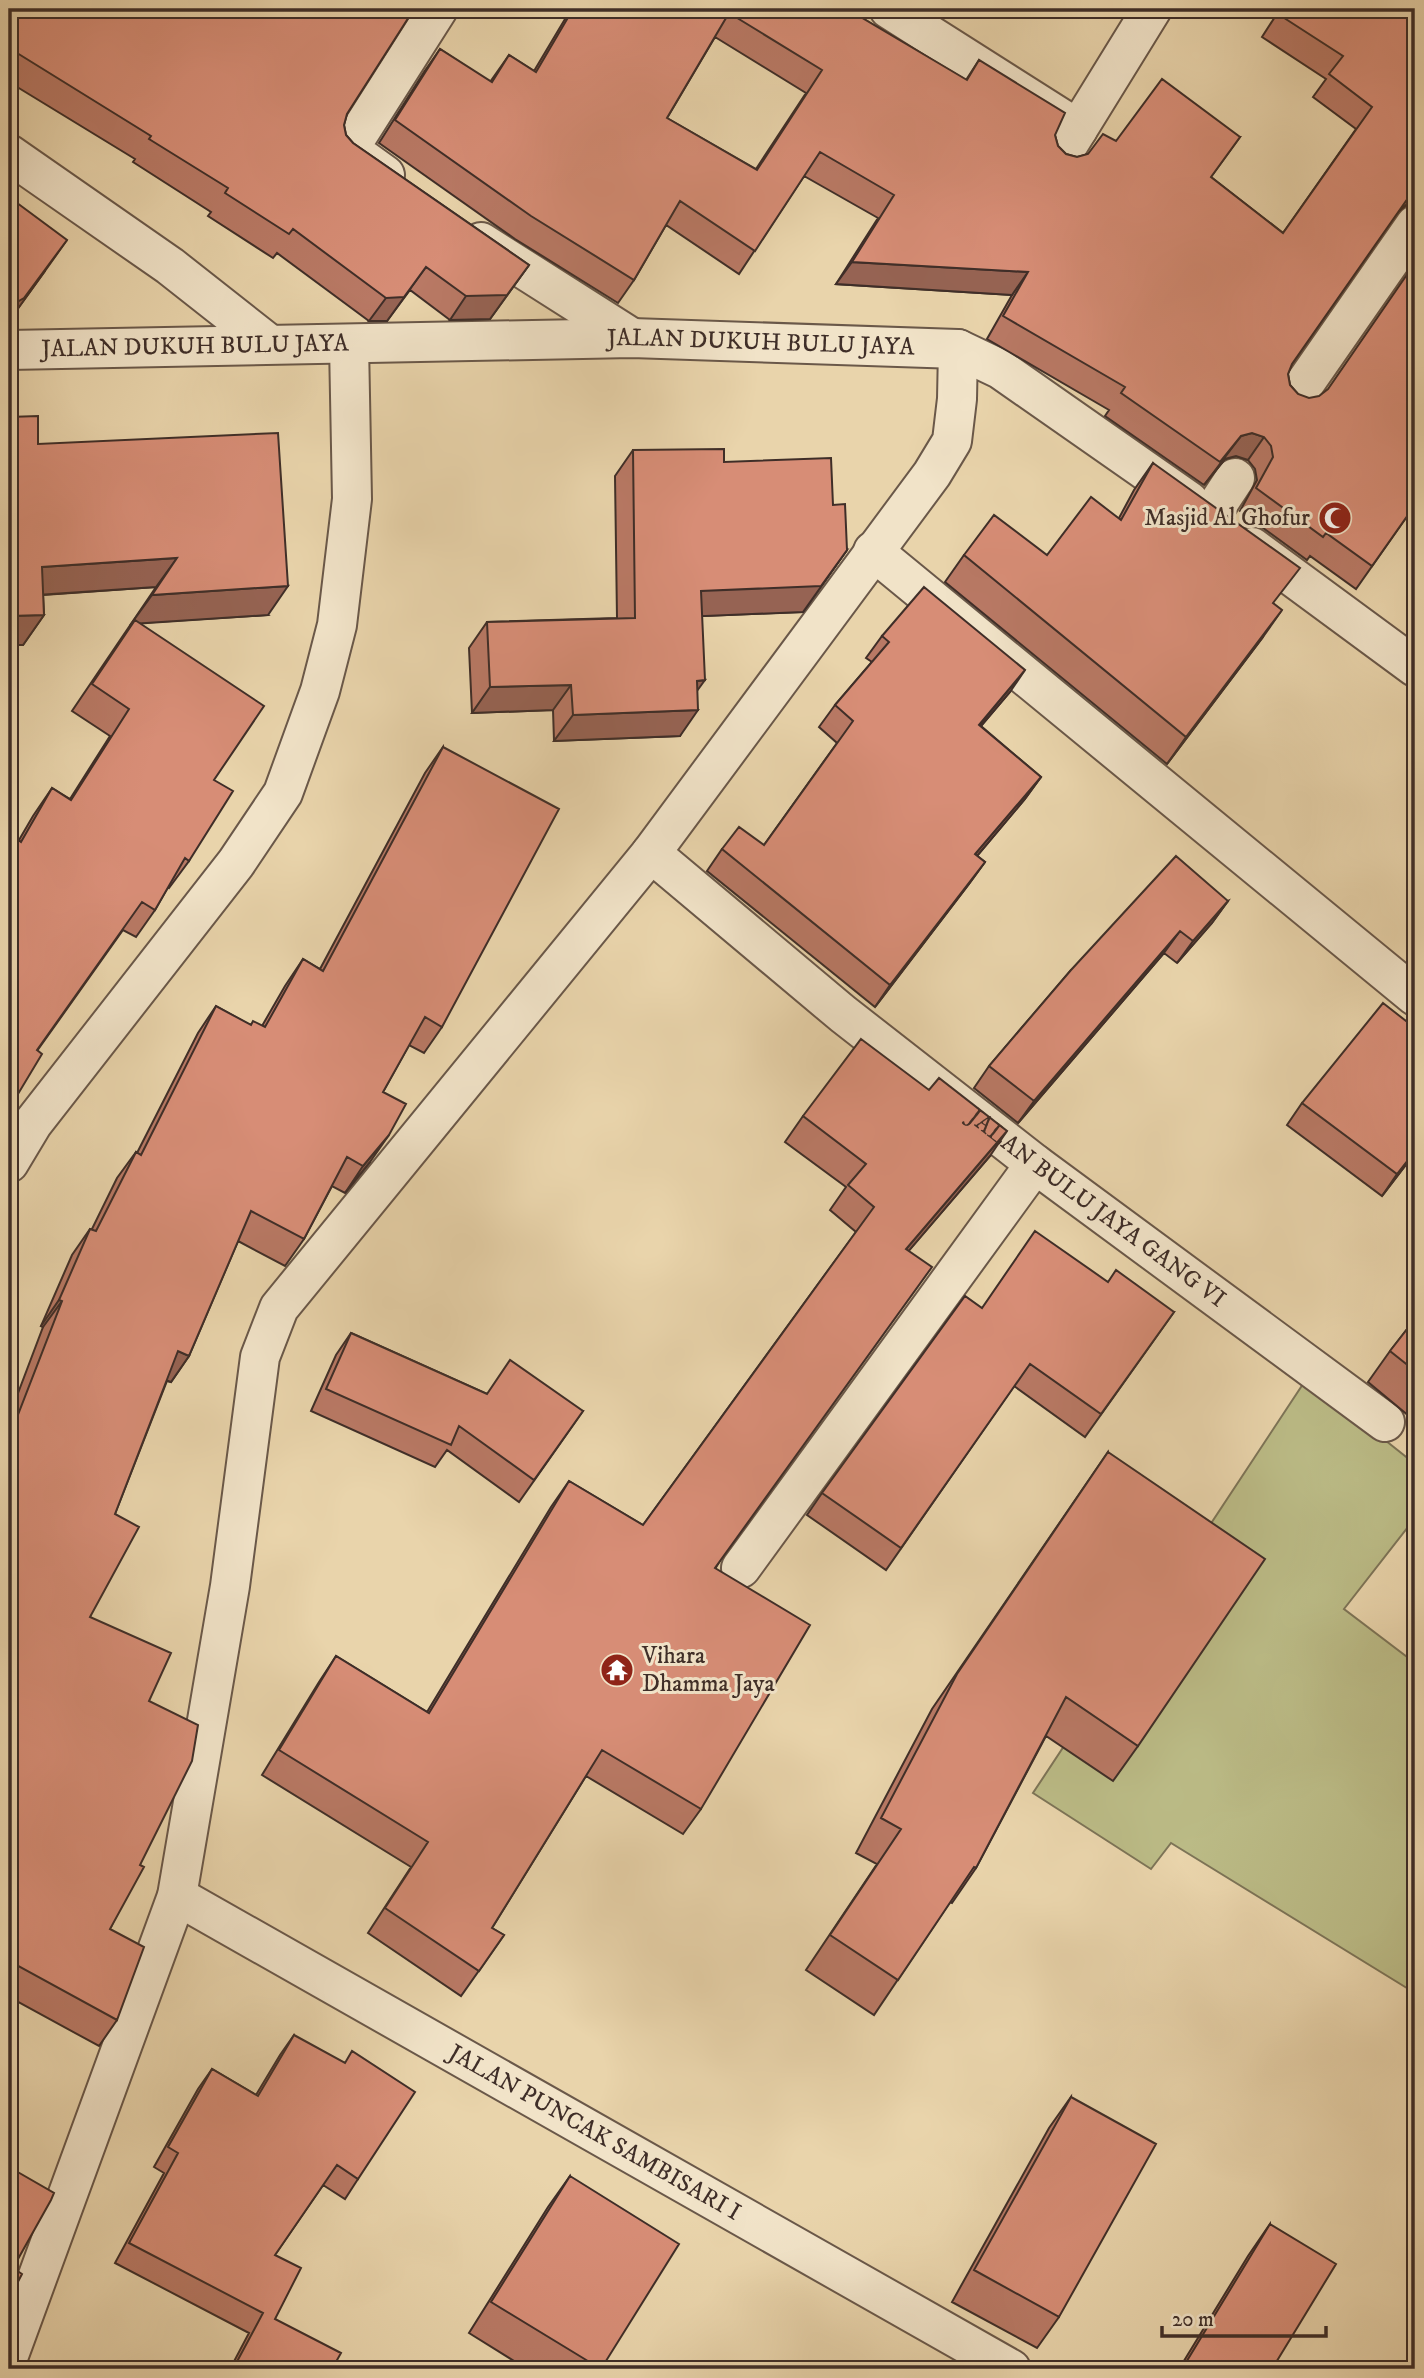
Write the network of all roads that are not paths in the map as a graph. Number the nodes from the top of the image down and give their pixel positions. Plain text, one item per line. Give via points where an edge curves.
1 (438, 9) edge
2 (889, 9) edge
3 (1152, 9) edge
4 (9, 154) edge
5 (415, 195) edge
6 (448, 219) edge
7 (1415, 225) edge
8 (632, 338) junction
9 (269, 344) junction
10 (349, 344) junction
11 (958, 349) junction
12 (9, 350) edge
13 (1294, 399) edge
14 (1235, 478) dead end
15 (1210, 516) junction
16 (873, 551) junction
17 (1415, 667) edge
18 (651, 853) junction
19 (1415, 996) edge
20 (9, 1163) edge
21 (1035, 1164) junction
22 (1385, 1422) dead end
23 (741, 1568) dead end
24 (177, 1896) junction
25 (9, 2356) edge
26 (1011, 2369) edge

1 - 5 street via 349,149
2 - 3 street via 1069,143
4 - 9 street via 170,266
6 - 8 street
7 - 13 street
8 - 10 street, JALAN DUKUH BULU JAYA
8 - 11 street, JALAN DUKUH BULU JAYA
9 - 10 street, JALAN DUKUH BULU JAYA
9 - 12 street, JALAN DUKUH BULU JAYA
10 - 20 street via 352,499 337,625 320,691 283,793 236,863 33,1123
11 - 15 street, JALAN DUKUH BULU JAYA via 1000,369
11 - 16 street via 952,441
14 - 15 street
15 - 17 street, JALAN DUKUH BULU JAYA
16 - 18 street
16 - 19 street
18 - 21 street, JALAN BULU JAYA GANG VI via 843,1014
18 - 24 street via 279,1308 265,1340 230,1586
21 - 22 street, JALAN BULU JAYA GANG VI
21 - 23 street
24 - 25 street
24 - 26 street, JALAN PUNCAK SAMBISARI I

